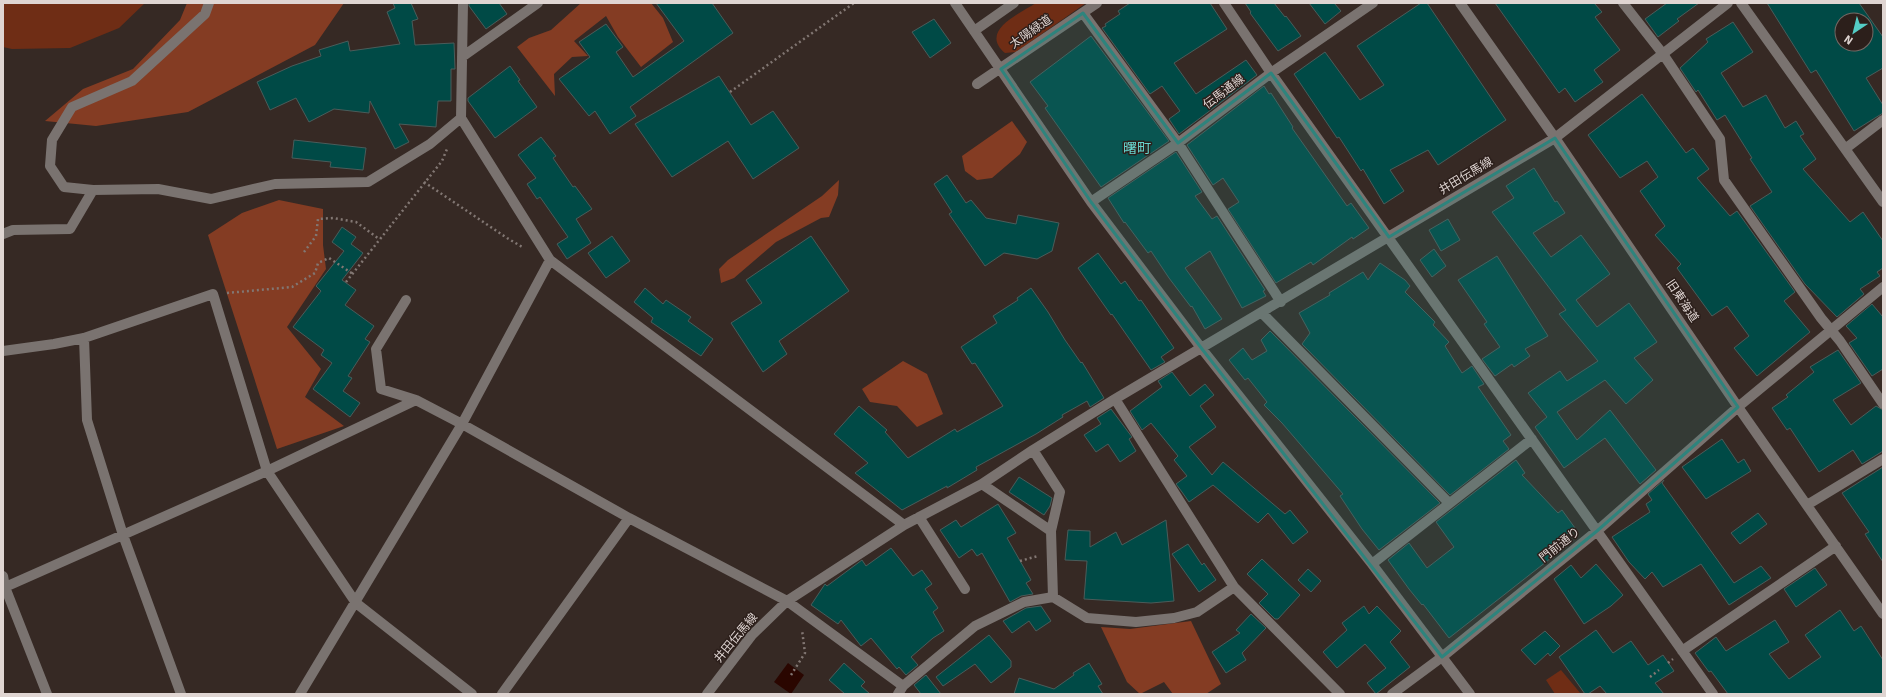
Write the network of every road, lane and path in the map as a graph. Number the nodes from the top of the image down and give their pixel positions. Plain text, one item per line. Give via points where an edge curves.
1 (209, 3) edge
2 (463, 3) edge
3 (538, 3) edge
4 (854, 3) edge
5 (955, 3) edge
6 (1014, 3) edge
7 (1097, 3) edge
8 (1224, 3) edge
9 (1373, 3) edge
10 (1460, 3) edge
11 (1623, 3) edge
12 (1728, 3) edge
13 (1741, 3) edge
14 (1083, 13) junction
15 (974, 31) junction
16 (1663, 54) junction
17 (462, 57) junction
18 (1001, 69) junction
19 (1271, 73) junction
20 (977, 84) dead end
21 (730, 92) dead end
22 (461, 118) junction
23 (1883, 120) edge
24 (1555, 138) junction
25 (1178, 143) junction
26 (1845, 149) junction
27 (442, 161) dead end
28 (424, 182) junction
29 (92, 190) junction
30 (1091, 202) junction
31 (1883, 202) edge
32 (3, 234) edge
33 (1389, 237) junction
34 (379, 239) junction
35 (525, 248) dead end
36 (304, 252) dead end
37 (550, 260) junction
38 (353, 274) junction
39 (346, 282) dead end
40 (1883, 287) edge
41 (213, 294) junction
42 (406, 300) dead end
43 (1281, 302) junction
44 (1262, 313) junction
45 (1831, 330) junction
46 (84, 338) junction
47 (1202, 349) junction
48 (3, 351) edge
49 (1115, 399) junction
50 (416, 400) junction
51 (1883, 404) edge
52 (1738, 407) junction
53 (462, 424) junction
54 (1532, 439) junction
55 (1033, 450) junction
56 (1883, 459) edge
57 (267, 471) junction
58 (982, 484) junction
59 (1449, 503) junction
60 (1807, 505) junction
61 (919, 517) junction
62 (629, 518) junction
63 (904, 525) junction
64 (1052, 531) junction
65 (1597, 531) junction
66 (123, 535) junction
67 (1836, 546) junction
68 (1372, 564) junction
69 (3, 576) edge
70 (4, 587) edge
71 (1234, 587) junction
72 (965, 588) dead end
73 (1053, 597) junction
74 (787, 601) junction
75 (356, 603) junction
76 (1883, 614) edge
77 (808, 616) junction
78 (1682, 651) junction
79 (1442, 657) junction
80 (1658, 670) dead end
81 (791, 675) dead end
82 (1650, 677) dead end
83 (901, 690) edge
84 (47, 694) edge
85 (181, 694) edge
86 (300, 694) edge
87 (472, 694) edge
88 (502, 694) edge
89 (707, 694) edge
90 (1340, 694) edge
91 (1392, 694) edge
92 (1470, 694) edge
93 (1713, 694) edge

1 - 29 street via 205,14 132,81 72,107 52,140 50,166 64,187
2 - 17 street
3 - 17 street
4 - 21 path
5 - 15 street
6 - 15 street
7 - 14 street, 太陽緑道
8 - 19 street
9 - 19 street, 伝馬通線
10 - 24 street, 旧東海道
11 - 16 street
12 - 16 street, 井田伝馬線
13 - 26 street
14 - 18 street, 太陽緑道
14 - 25 street
15 - 18 street
16 - 24 street, 井田伝馬線
16 - 45 street via 1720,139 1724,180
17 - 22 street
18 - 20 street, 太陽緑道
18 - 30 street
19 - 25 street, 伝馬通線
19 - 33 street
22 - 29 street via 430,144 368,182 275,184 210,199 158,189
22 - 37 street
23 - 26 street
24 - 33 street, 井田伝馬線
24 - 52 street, 旧東海道
25 - 30 street, 伝馬通線
25 - 43 street
26 - 31 street
27 - 28 path
28 - 34 path
28 - 35 path
29 - 32 street via 70,229 13,230
30 - 47 street
33 - 43 street, 井田伝馬線
33 - 54 street
34 - 36 path via 356,222 332,218 318,219 316,236
34 - 38 path
37 - 53 street
37 - 63 street
38 - 39 path
38 - 41 path via 329,258 318,263 315,273 292,287
40 - 45 street, 門前通り
41 - 46 street
41 - 57 street
42 - 50 street via 376,349 381,389
43 - 44 street, 井田伝馬線
44 - 47 street, 井田伝馬線
44 - 59 street
45 - 51 street
45 - 52 street, 門前通り
46 - 48 street
46 - 66 street via 87,420
47 - 49 street, 井田伝馬線
47 - 68 street
49 - 55 street, 井田伝馬線
49 - 71 street
50 - 53 street
50 - 57 street
52 - 60 street, 旧東海道
52 - 65 street, 門前通り
53 - 62 street
53 - 75 street
54 - 59 street
54 - 65 street
55 - 58 street, 井田伝馬線
55 - 64 street via 1060,492
56 - 60 street
57 - 66 street
57 - 75 street
58 - 61 street, 井田伝馬線
58 - 64 street
59 - 68 street
60 - 67 street, 旧東海道
61 - 63 street, 井田伝馬線
61 - 72 street
62 - 74 street
62 - 88 street
63 - 74 street, 井田伝馬線
64 - 73 street
65 - 78 street
65 - 79 street, 門前通り
66 - 70 street
66 - 85 street
67 - 76 street, 旧東海道
67 - 78 street
68 - 79 street
69 - 70 street
70 - 84 street
71 - 73 street via 1197,612 1174,618 1136,622 1087,618
71 - 90 street
73 - 83 street via 1024,602 975,626
74 - 77 street
74 - 89 street, 井田伝馬線 via 752,635
75 - 86 street
75 - 87 street
77 - 81 path via 802,627 804,653
77 - 83 street
78 - 93 street
79 - 91 street, 門前通り
79 - 92 street
80 - 82 path

